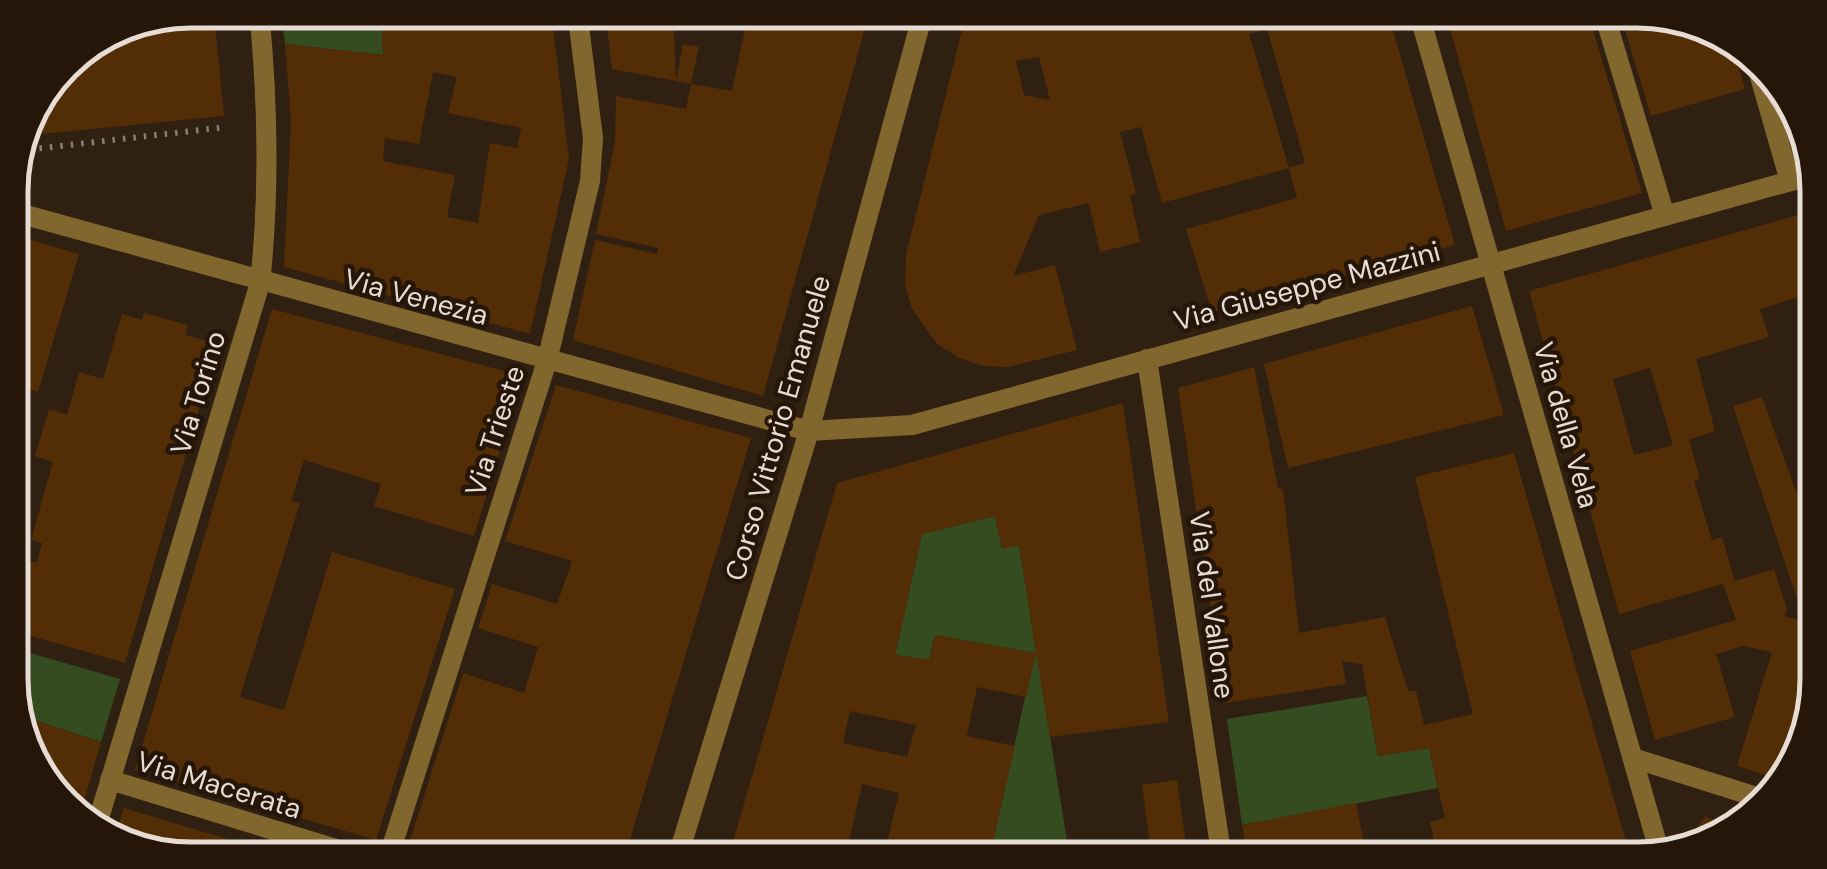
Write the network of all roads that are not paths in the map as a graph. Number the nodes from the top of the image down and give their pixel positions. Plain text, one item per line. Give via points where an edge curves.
1 (260, 28) edge
2 (580, 28) edge
3 (919, 28) edge
4 (1423, 28) edge
5 (1608, 28) edge
6 (1763, 88) edge
7 (1799, 179) edge
8 (1790, 182) junction
9 (28, 216) edge
10 (1664, 216) junction
11 (1491, 264) junction
12 (260, 283) junction
13 (1147, 359) junction
14 (547, 360) junction
15 (809, 431) junction
16 (1632, 758) junction
17 (110, 780) junction
18 (1750, 795) edge
19 (100, 814) edge
20 (1656, 840) edge
21 (1219, 841) edge
22 (312, 842) edge
23 (393, 842) edge
24 (682, 842) edge

1 - 12 street, Via Torino via 268,210
2 - 14 street, Via Trieste via 593,160
3 - 15 street, Corso Vittorio Emanuele
4 - 11 street, Via della Vela
5 - 10 street
6 - 8 street
7 - 8 street, Via Giuseppe Mazzini
8 - 10 street, Via Giuseppe Mazzini
9 - 12 street, Via Venezia
10 - 11 street, Via Giuseppe Mazzini
11 - 13 street, Via Giuseppe Mazzini
11 - 16 street, Via della Vela
12 - 14 street, Via Venezia
12 - 17 street, Via Torino
13 - 15 street, Via Giuseppe Mazzini via 912,425
13 - 21 street, Via del Vallone
14 - 15 street, Via Venezia
14 - 23 street, Via Trieste
15 - 24 street, Corso Vittorio Emanuele
16 - 18 street
16 - 20 street, Via della Vela
17 - 19 street, Via Torino
17 - 22 street, Via Macerata

